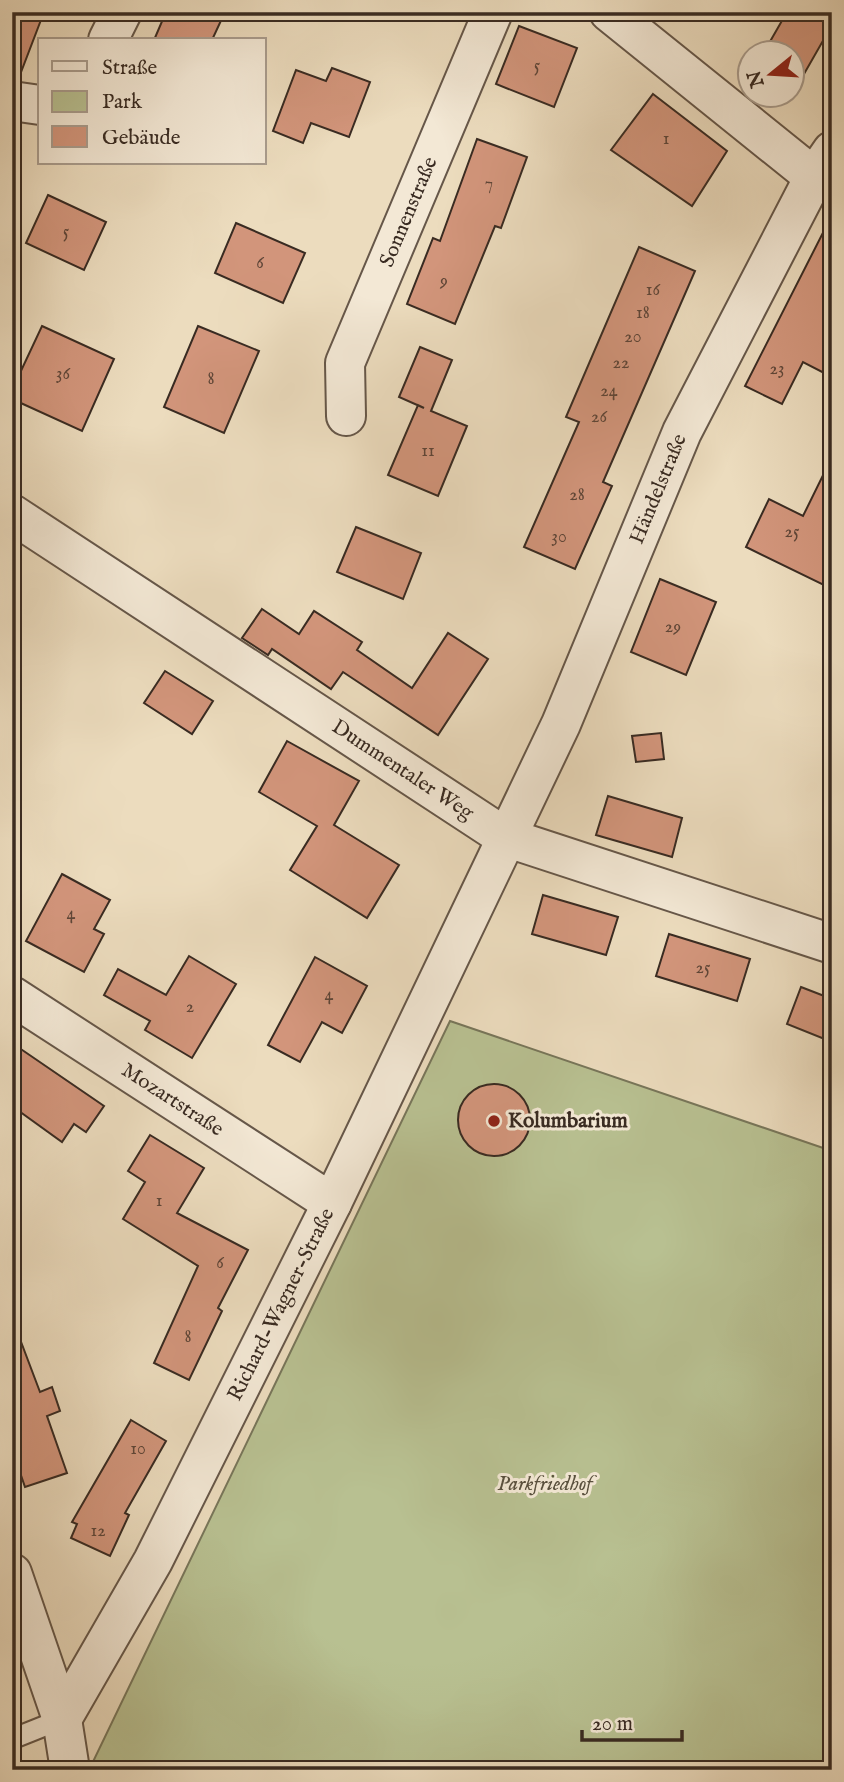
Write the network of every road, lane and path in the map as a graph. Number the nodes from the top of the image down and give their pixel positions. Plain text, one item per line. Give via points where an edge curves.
1 (122, 12) edge
2 (493, 12) edge
3 (609, 12) edge
4 (109, 38) edge
5 (12, 101) edge
6 (38, 105) edge
7 (823, 164) edge
8 (346, 416) dead end
9 (12, 514) edge
10 (505, 836) junction
11 (832, 944) edge
12 (12, 996) edge
13 (332, 1203) junction
14 (12, 1573) edge
15 (62, 1719) junction
16 (12, 1739) edge
17 (70, 1770) edge

1 - 4 street
2 - 8 street, Sonnenstraße via 345,363
3 - 7 street
5 - 6 street
7 - 10 street, Händelstraße via 682,432 561,724
9 - 10 street, Dummentaler Weg
10 - 11 street, Dummentaler Weg
10 - 13 street, Richard-Wagner-Straße
12 - 13 street, Mozartstraße
13 - 15 street, Richard-Wagner-Straße via 153,1561
14 - 15 street
15 - 16 lane
15 - 17 street

